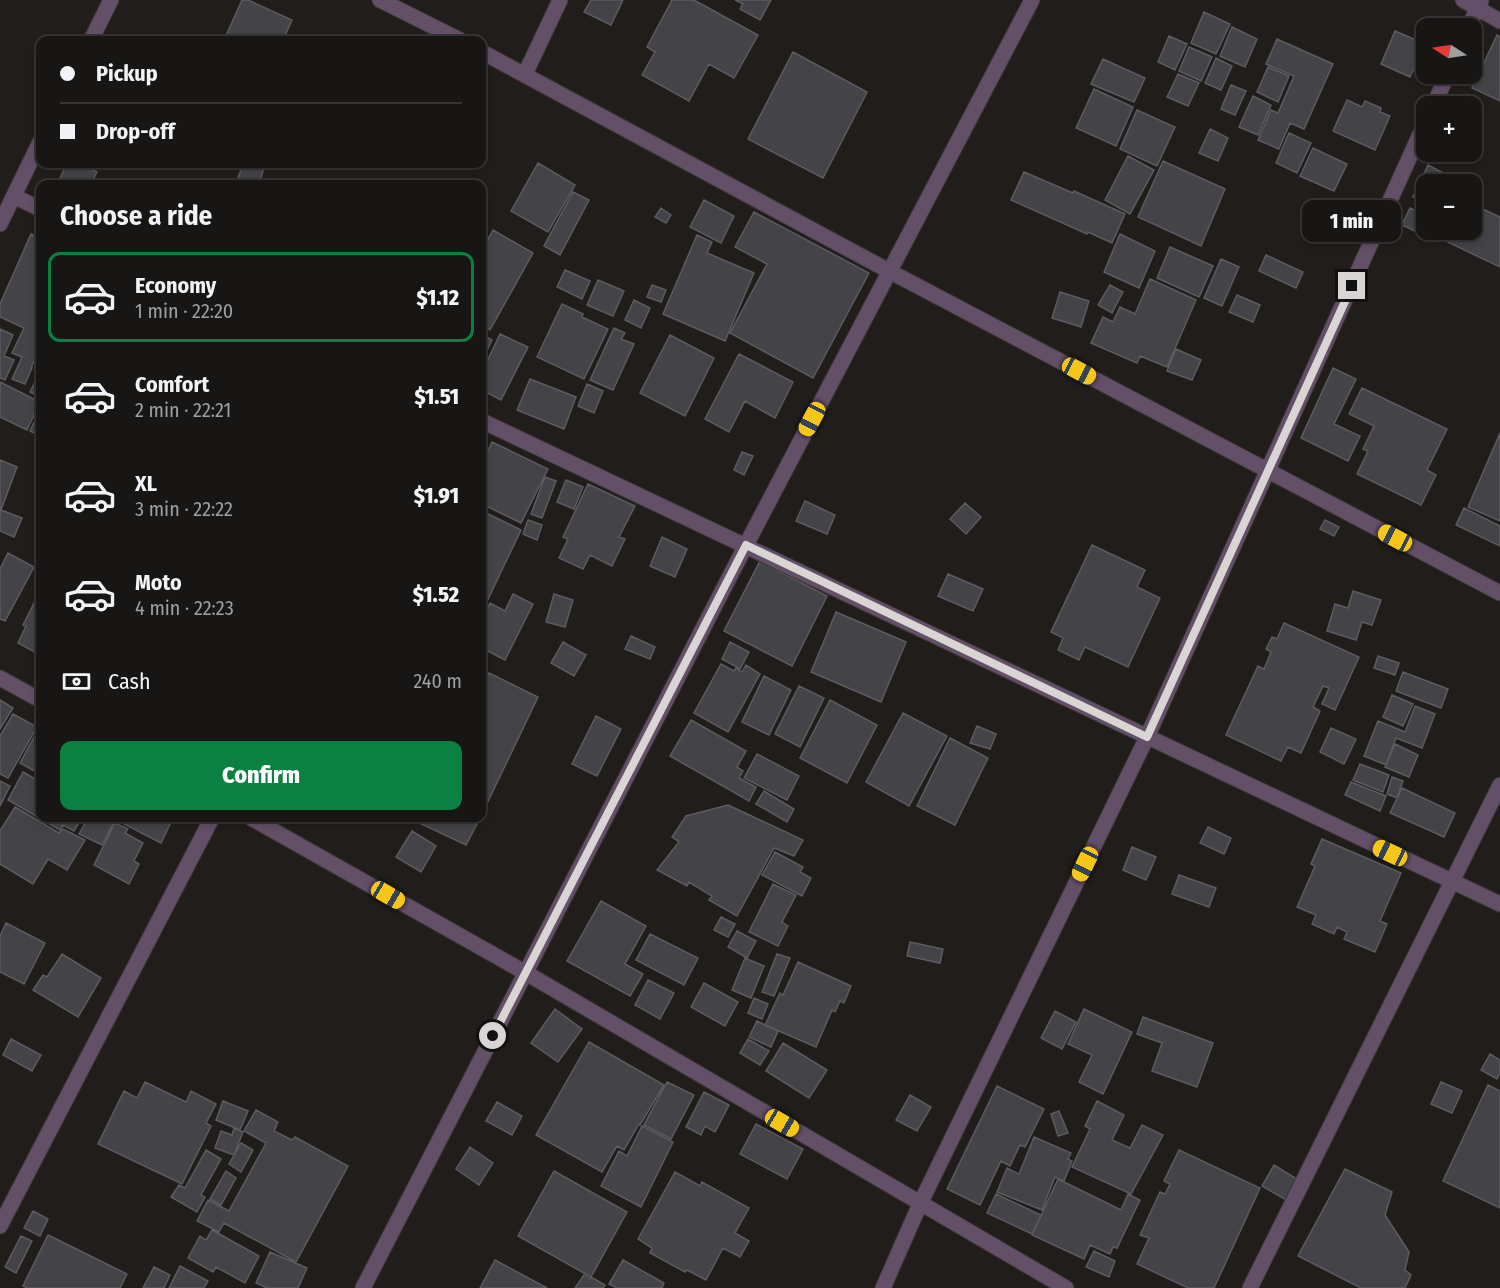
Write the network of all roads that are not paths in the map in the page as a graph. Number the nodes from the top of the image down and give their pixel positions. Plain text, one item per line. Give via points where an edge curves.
1 (111, 0) edge
2 (381, 0) edge
3 (561, 0) edge
4 (1032, 0) edge
5 (1463, 0) edge
6 (1479, 4) edge
7 (1473, 18) edge
8 (1500, 21) edge
9 (93, 36) edge
10 (452, 36) edge
11 (486, 54) edge
12 (525, 74) junction
13 (1416, 143) edge
14 (36, 150) edge
15 (14, 196) junction
16 (36, 206) edge
17 (0, 224) edge
18 (889, 271) junction
19 (486, 423) edge
20 (1268, 471) junction
21 (746, 545) junction
22 (1500, 593) edge
23 (0, 678) edge
24 (36, 698) edge
25 (1147, 737) junction
26 (1500, 784) edge
27 (210, 822) edge
28 (258, 822) edge
29 (1451, 882) junction
30 (1500, 904) edge
31 (526, 973) junction
32 (920, 1204) junction
33 (0, 1226) edge
34 (363, 1288) edge
35 (883, 1288) edge
36 (1066, 1288) edge
37 (1250, 1288) edge

1 - 9 street
2 - 10 street
3 - 12 street
4 - 18 street
5 - 6 street
6 - 7 street
6 - 8 street
11 - 12 street
12 - 18 street
13 - 20 street
14 - 15 street
15 - 16 street
15 - 17 street
18 - 20 street
18 - 21 street
19 - 21 street
20 - 22 street
20 - 25 street
21 - 25 street
21 - 31 street
23 - 24 street
25 - 29 street
25 - 32 street
26 - 29 street
27 - 33 street
28 - 31 street
29 - 30 street
29 - 37 street
31 - 32 street
31 - 34 street
32 - 35 street
32 - 36 street

